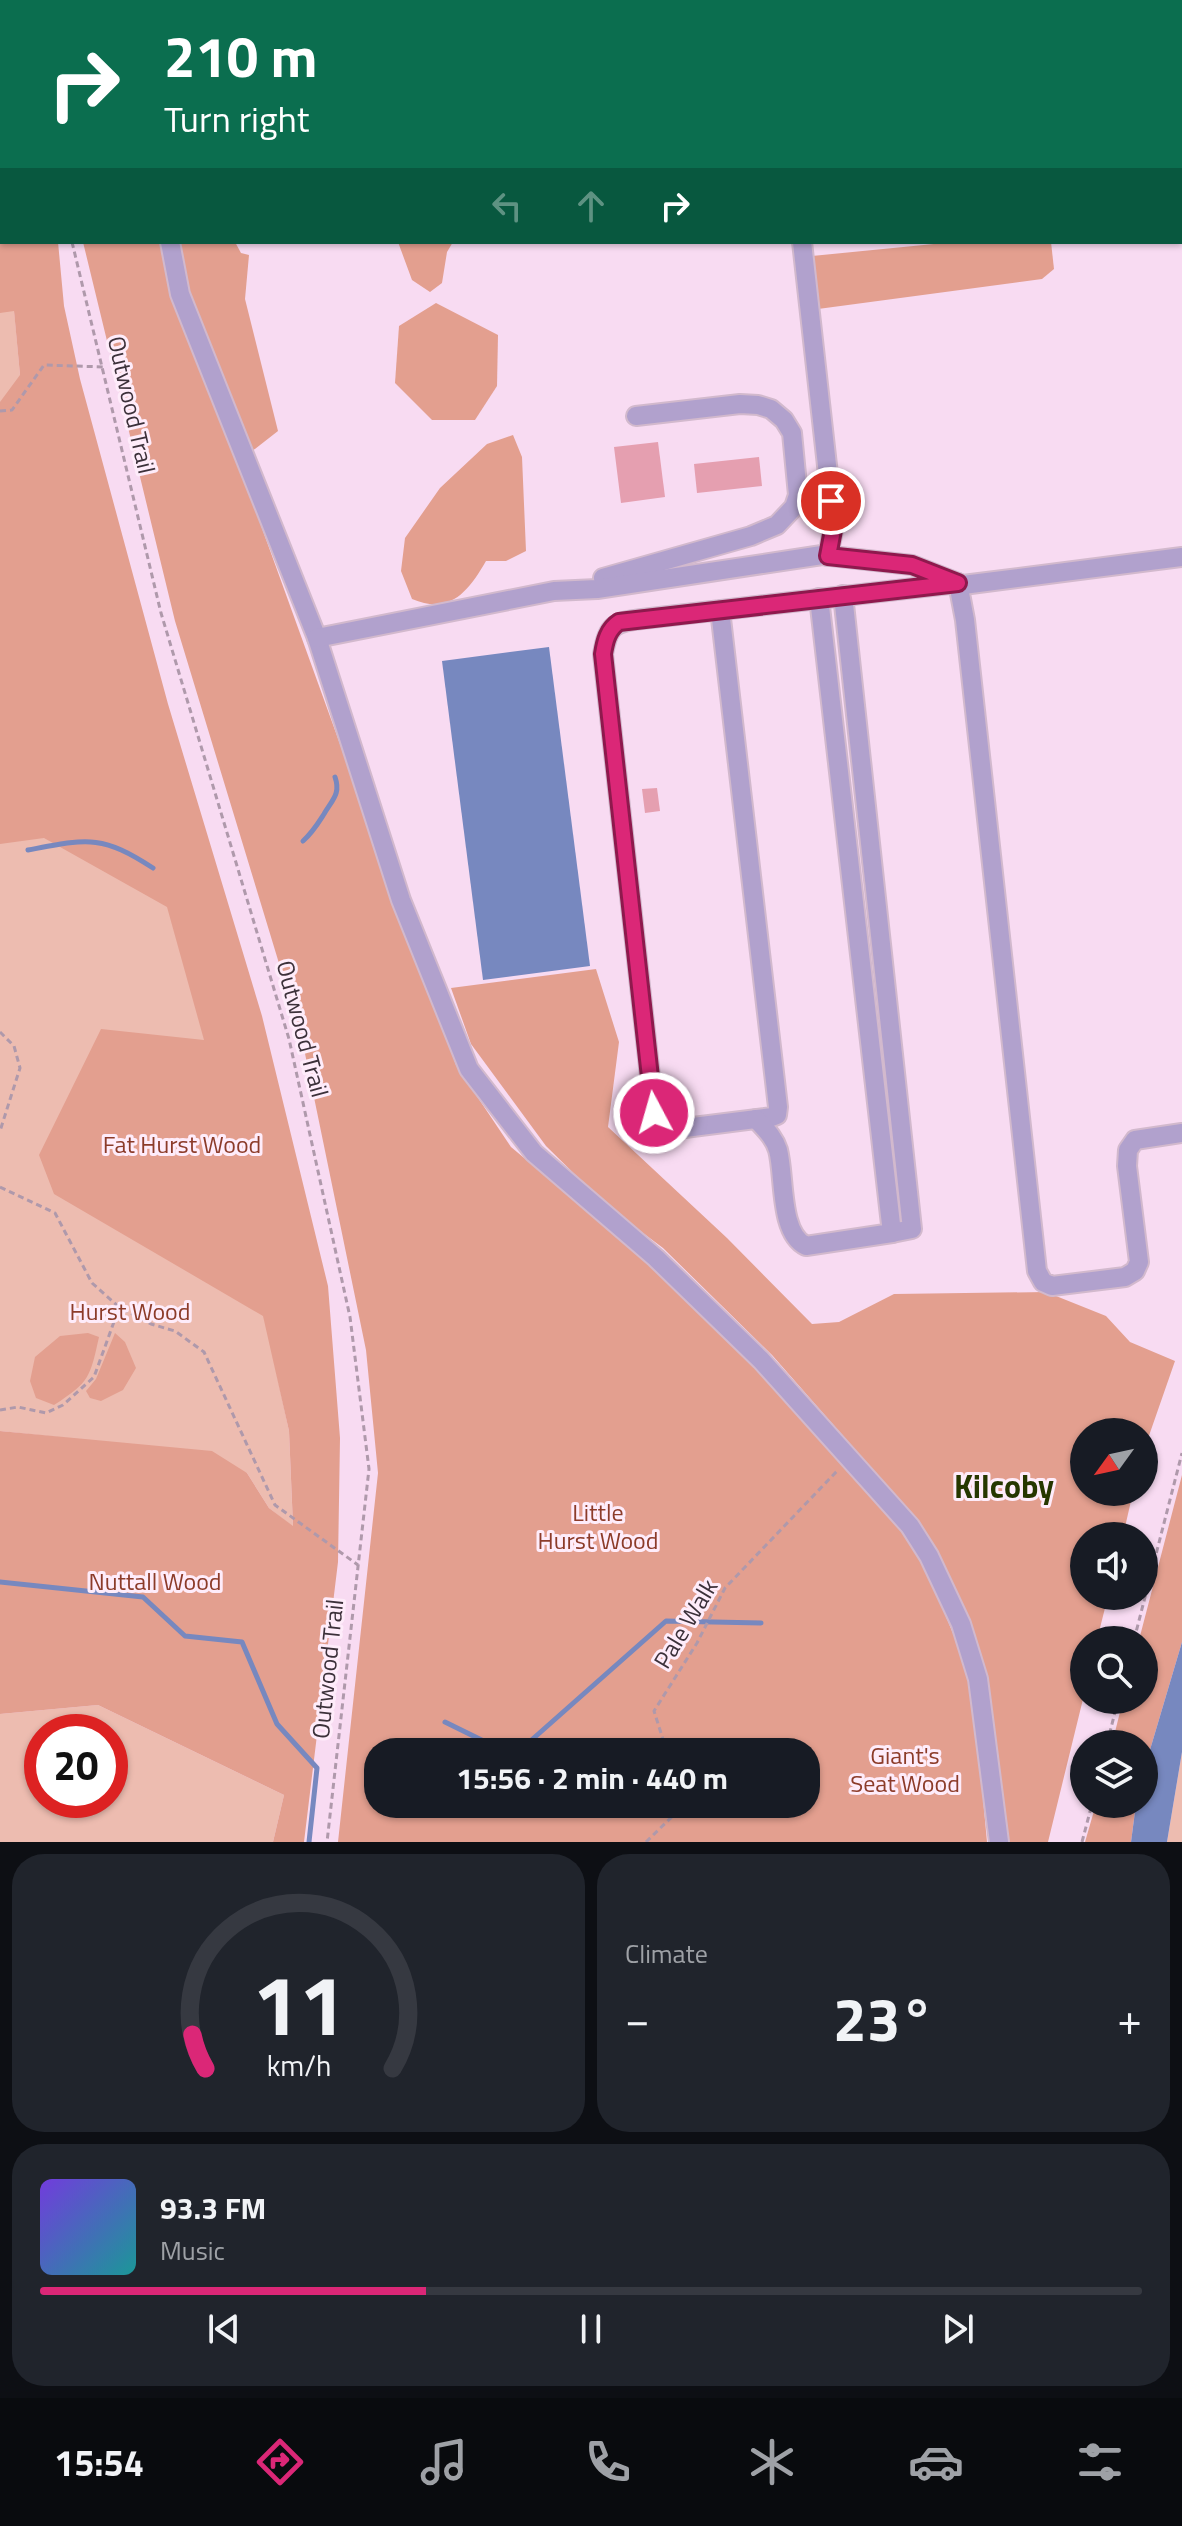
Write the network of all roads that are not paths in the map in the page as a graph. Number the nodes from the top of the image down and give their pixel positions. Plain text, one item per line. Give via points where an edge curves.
1 (170, 244) edge
2 (802, 244) edge
3 (636, 416) dead end
4 (828, 556) junction
5 (1174, 558) edge
6 (1182, 573) edge
7 (958, 583) junction
8 (554, 591) junction
9 (843, 595) junction
10 (819, 598) junction
11 (720, 610) junction
12 (317, 638) junction
13 (756, 1119) junction
14 (1182, 1133) edge
15 (892, 1233) junction
16 (999, 1842) edge

1 - 12 lane via 180,294
2 - 4 lane via 831,501
3 - 8 lane via 740,404 771,409 792,433 798,495 794,507 777,525 751,536
4 - 7 lane via 912,565
4 - 8 lane
5 - 6 lane
5 - 7 lane
7 - 9 lane
7 - 14 lane via 1037,1271 1043,1282 1052,1286 1125,1277 1135,1271 1139,1262 1128,1150 1135,1140
8 - 12 lane
9 - 10 lane
9 - 15 lane via 912,1229
10 - 11 lane
10 - 15 lane
11 - 13 lane via 778,1107 777,1115
11 - 13 lane via 619,622 612,626 603,654 655,1121 669,1130
12 - 16 lane via 401,900 469,1069 534,1153 761,1360 910,1526 961,1624 978,1679
13 - 15 lane via 778,1152 789,1223 798,1242 806,1246

